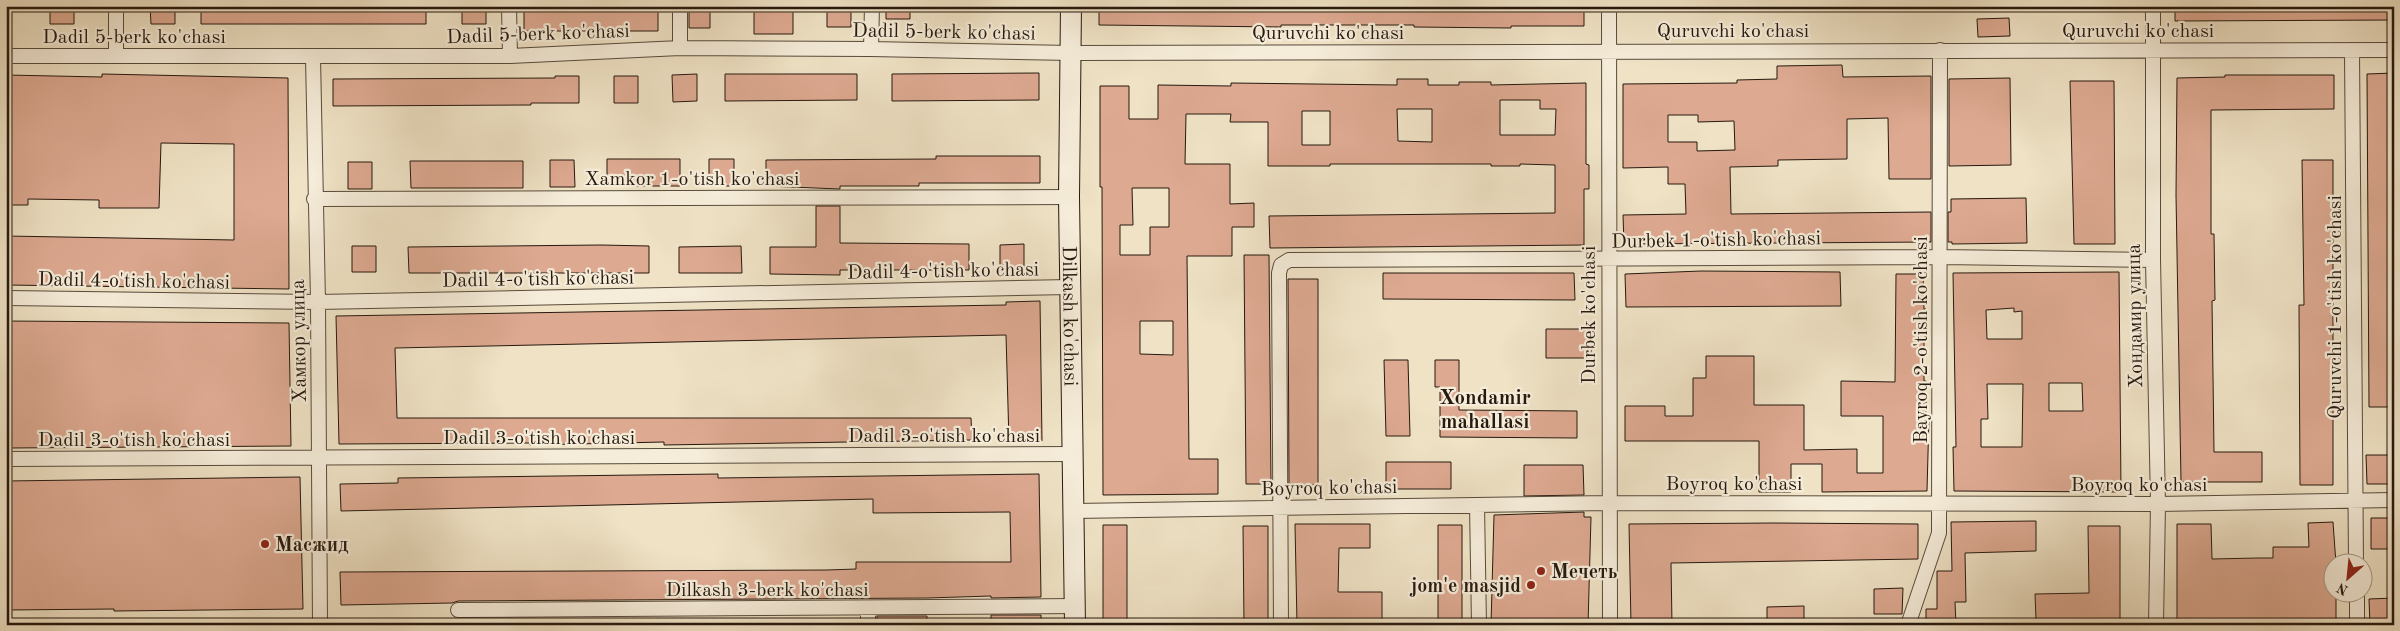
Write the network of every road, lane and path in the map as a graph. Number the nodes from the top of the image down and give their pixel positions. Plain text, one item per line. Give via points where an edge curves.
1 (116, 6) edge
2 (509, 6) edge
3 (680, 6) edge
4 (872, 6) edge
5 (1071, 6) edge
6 (1609, 6) edge
7 (2153, 6) edge
8 (680, 48) junction
9 (871, 49) junction
10 (1940, 50) junction
11 (2153, 50) junction
12 (2352, 50) junction
13 (2394, 50) edge
14 (1608, 51) junction
15 (1072, 53) junction
16 (6, 56) edge
17 (116, 56) junction
18 (510, 56) junction
19 (313, 57) junction
20 (1069, 197) junction
21 (314, 199) junction
22 (1940, 257) junction
23 (1608, 260) junction
24 (2152, 260) junction
25 (1071, 287) junction
26 (6, 298) edge
27 (318, 302) junction
28 (1072, 454) junction
29 (319, 458) junction
30 (6, 459) edge
31 (2394, 500) edge
32 (2356, 501) junction
33 (1940, 502) junction
34 (1608, 503) junction
35 (2158, 504) junction
36 (1477, 505) junction
37 (1281, 507) junction
38 (1074, 511) junction
39 (2356, 554) edge
40 (2357, 604) edge
41 (868, 609) junction
42 (458, 610) dead end
43 (1076, 616) edge
44 (320, 625) edge
45 (868, 625) edge
46 (1281, 625) edge
47 (1478, 625) edge
48 (1610, 625) edge
49 (1908, 625) edge
50 (2156, 625) edge
51 (2357, 625) edge

1 - 17 street
2 - 18 street
3 - 8 street
4 - 9 street
5 - 15 street, Dilkash ko'chasi
6 - 14 street, Durbek ko'chasi
7 - 11 street, Хондамир улица
8 - 9 street, Dadil 5-berk ko'chasi
8 - 18 street, Dadil 5-berk ko'chasi
9 - 15 street, Dadil 5-berk ko'chasi
10 - 11 street, Quruvchi ko'chasi
10 - 14 street, Quruvchi ko'chasi
10 - 22 street, Bayroq 2-o'tish ko'chasi
11 - 12 street, Quruvchi ko'chasi
11 - 24 street, Хондамир улица
12 - 13 street, Quruvchi ko'chasi
12 - 32 street, Quruvchi 1-o'tish ko'chasi
14 - 15 street, Quruvchi ko'chasi
14 - 23 street, Durbek ko'chasi
15 - 20 street, Dilkash ko'chasi
16 - 17 street, Dadil 5-berk ko'chasi
17 - 19 street, Dadil 5-berk ko'chasi
18 - 19 street, Dadil 5-berk ko'chasi
19 - 21 street, Хамкор улица
20 - 21 street, Xamkor 1-o'tish ko'chasi
20 - 25 street, Dilkash ko'chasi
21 - 27 street, Хамкор улица
22 - 23 street, Durbek 1-o'tish ko'chasi
22 - 24 street, Durbek 1-o'tish ko'chasi
22 - 33 street, Bayroq 2-o'tish ko'chasi
23 - 34 street, Durbek ko'chasi
23 - 37 street, Durbek 1-o'tish ko'chasi via 1289,260 1281,264
24 - 35 street, Хондамир улица
25 - 27 street, Dadil 4-o'tish ko'chasi
25 - 28 street, Dilkash ko'chasi
26 - 27 street, Dadil 4-o'tish ko'chasi
27 - 29 street, Хамкор улица
28 - 29 street, Dadil 3-o'tish ko'chasi
28 - 38 street, Dilkash ko'chasi
29 - 30 street, Dadil 3-o'tish ko'chasi
29 - 44 street, Хамкор улица
31 - 32 street, Boyroq ko'chasi
32 - 35 street, Boyroq ko'chasi
32 - 39 street, Quruvchi 1-o'tish ko'chasi
33 - 34 street, Boyroq ko'chasi
33 - 35 street, Boyroq ko'chasi
33 - 49 street, Bayroq 2-o'tish ko'chasi via 1939,533
34 - 36 street, Boyroq ko'chasi
34 - 48 street, Durbek ko'chasi
35 - 50 street, Хондамир улица
36 - 37 street, Boyroq ko'chasi
36 - 47 street
37 - 38 street, Boyroq ko'chasi
37 - 46 street
38 - 43 street, Dilkash ko'chasi
40 - 51 street
41 - 42 street, Dilkash 3-berk ko'chasi
41 - 43 street, Dilkash 3-berk ko'chasi
41 - 45 street

